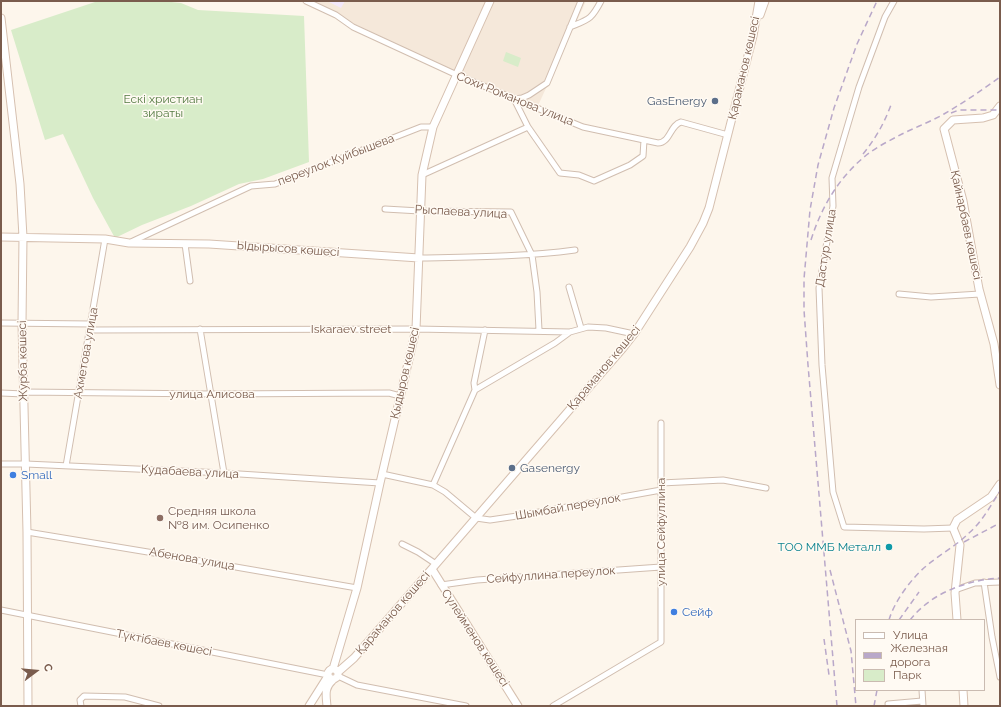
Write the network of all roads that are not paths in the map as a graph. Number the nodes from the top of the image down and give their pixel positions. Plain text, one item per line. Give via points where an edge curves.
1 (306, 1) edge
2 (490, 1) edge
3 (581, 1) edge
4 (601, 1) edge
5 (759, 1) edge
6 (765, 1) edge
7 (894, 1) edge
8 (1, 18) edge
9 (570, 27) junction
10 (753, 36) junction
11 (457, 75) junction
12 (514, 99) junction
13 (1000, 106) edge
14 (996, 115) edge
15 (433, 127) junction
16 (528, 127) junction
17 (728, 135) junction
18 (644, 140) junction
19 (422, 175) junction
20 (385, 209) dead end
21 (420, 211) junction
22 (1, 237) edge
23 (23, 237) junction
24 (105, 239) junction
25 (129, 243) junction
26 (185, 244) junction
27 (575, 250) dead end
28 (532, 255) junction
29 (419, 258) junction
30 (190, 281) dead end
31 (569, 287) dead end
32 (899, 294) dead end
33 (980, 294) junction
34 (1, 323) edge
35 (22, 323) junction
36 (91, 327) junction
37 (582, 328) junction
38 (200, 329) junction
39 (416, 329) junction
40 (486, 330) junction
41 (539, 330) junction
42 (570, 332) junction
43 (634, 334) junction
44 (1000, 385) edge
45 (475, 390) junction
46 (1, 393) edge
47 (24, 393) junction
48 (79, 393) junction
49 (211, 394) junction
50 (400, 396) junction
51 (661, 423) dead end
52 (1, 464) edge
53 (26, 464) junction
54 (66, 466) junction
55 (224, 473) junction
56 (382, 474) junction
57 (380, 483) junction
58 (661, 483) junction
59 (433, 485) junction
60 (1000, 486) edge
61 (766, 488) dead end
62 (661, 490) junction
63 (476, 518) junction
64 (953, 528) junction
65 (27, 532) junction
66 (402, 544) dead end
67 (434, 567) junction
68 (661, 567) junction
69 (984, 582) junction
70 (1000, 582) edge
71 (441, 585) junction
72 (357, 588) junction
73 (955, 592) junction
74 (1, 610) edge
75 (27, 616) junction
76 (957, 619) edge
77 (333, 675) junction
78 (1000, 677) edge
79 (922, 691) edge
80 (962, 691) edge
81 (317, 692) junction
82 (326, 696) junction
83 (888, 704) dead end
84 (923, 704) edge
85 (28, 706) edge
86 (81, 706) edge
87 (159, 706) edge
88 (309, 706) edge
89 (327, 706) edge
90 (466, 706) edge
91 (518, 706) edge
92 (553, 706) edge
93 (964, 706) edge

1 - 11 street, Сохи Романова улица via 336,15 353,27
2 - 11 street, Қыдыров көшесі
3 - 9 street
4 - 9 street via 594,15
5 - 10 street, Қараманов көшесі
6 - 10 street
7 - 64 street, Дастур улица via 885,17 859,87 832,178 833,206 819,288 822,365 833,492 844,527
8 - 23 street, Журба көшесі via 20,184
9 - 12 street via 547,82 529,95
10 - 17 street, Қараманов көшесі
11 - 12 street, Сохи Романова улица
11 - 15 street, Қыдыров көшесі
12 - 16 street
12 - 18 street, Сохи Романова улица via 583,127
13 - 14 street, Қайнарбаев көшесі
14 - 33 street, Қайнарбаев көшесі via 954,120 944,129 963,201
15 - 19 street, Қыдыров көшесі
15 - 25 street, переулок Куйбышева via 421,127 275,184 251,186
16 - 18 street via 560,173 579,175 594,181 630,165 643,156
16 - 19 street
17 - 18 street, Сохи Романова улица via 681,122 676,124 662,143
17 - 43 street, Қараманов көшесі via 703,223
19 - 21 street, Қыдыров көшесі
20 - 21 street, Рыспаева улица
21 - 28 street, Рыспаева улица via 511,212
21 - 29 street, Қыдыров көшесі
22 - 23 street, Ыдырысов көшесі
23 - 24 street, Ыдырысов көшесі
23 - 35 street, Журба көшесі
24 - 25 street, Ыдырысов көшесі
24 - 36 street, Ахметова улица
25 - 26 street, Ыдырысов көшесі
26 - 29 street, Ыдырысов көшесі
26 - 30 street
27 - 28 street, Ыдырысов көшесі
28 - 29 street, Ыдырысов көшесі
28 - 41 street, Рыспаева улица
29 - 39 street, Қыдыров көшесі
31 - 37 street
32 - 33 street via 931,297
33 - 44 street, Қайнарбаев көшесі via 994,344
34 - 35 street, Iskaraev street
35 - 36 street, Iskaraev street
35 - 47 street, Журба көшесі
36 - 38 street, Iskaraev street
36 - 48 street, Ахметова улица
37 - 42 street, Iskaraev street
37 - 43 street, Iskaraev street via 606,328
38 - 39 street, Iskaraev street
38 - 49 street
39 - 40 street, Iskaraev street
39 - 50 street, Қыдыров көшесі
40 - 41 street, Iskaraev street
40 - 45 street via 474,383
41 - 42 street, Iskaraev street
42 - 45 street
43 - 63 street, Қараманов көшесі
45 - 59 street
46 - 47 street, улица Алисова
47 - 48 street, улица Алисова
47 - 53 street, Журба көшесі
48 - 49 street, улица Алисова
48 - 54 street, Ахметова улица
49 - 50 street, улица Алисова via 389,393
49 - 55 street
50 - 56 street, Қыдыров көшесі
51 - 58 street, улица Сейфуллина
52 - 53 street, Кудабаева улица
53 - 54 street, Кудабаева улица
53 - 65 street, Журба көшесі
54 - 55 street, Кудабаева улица
55 - 57 street, Кудабаева улица
56 - 57 street, Қыдыров көшесі
56 - 59 street
57 - 72 street, Қыдыров көшесі
58 - 61 street via 723,480
58 - 62 street, улица Сейфуллина
59 - 63 street
60 - 64 street via 991,497 957,520
62 - 63 street, Шымбай переулок via 517,516 490,520
62 - 68 street, улица Сейфуллина
63 - 67 street, Қараманов көшесі
64 - 73 street via 960,545
65 - 72 street, Абенова улица
65 - 75 street, Журба көшесі
66 - 67 street via 418,552
67 - 71 street, Сүлейменов көшесі
67 - 77 street, Қараманов көшесі via 354,658
68 - 71 street, Сейфуллина переулок via 477,580
68 - 92 street, улица Сейфуллина via 661,642
69 - 70 street
69 - 73 street
69 - 78 street
71 - 91 street, Сүлейменов көшесі
72 - 77 street, Қыдыров көшесі
73 - 76 street
74 - 75 street, Түктібаев көшесі
75 - 77 street, Түктібаев көшесі
75 - 85 street, Журба көшесі
77 - 81 street, Қараманов көшесі
77 - 82 street, Қыдыров көшесі
77 - 90 street, Түктібаев көшесі via 357,685
79 - 84 street
80 - 93 street
81 - 82 street via 322,692
81 - 88 street, Қараманов көшесі
82 - 89 street, Қыдыров көшесі
83 - 84 street
86 - 87 street via 80,700 84,696 125,697

